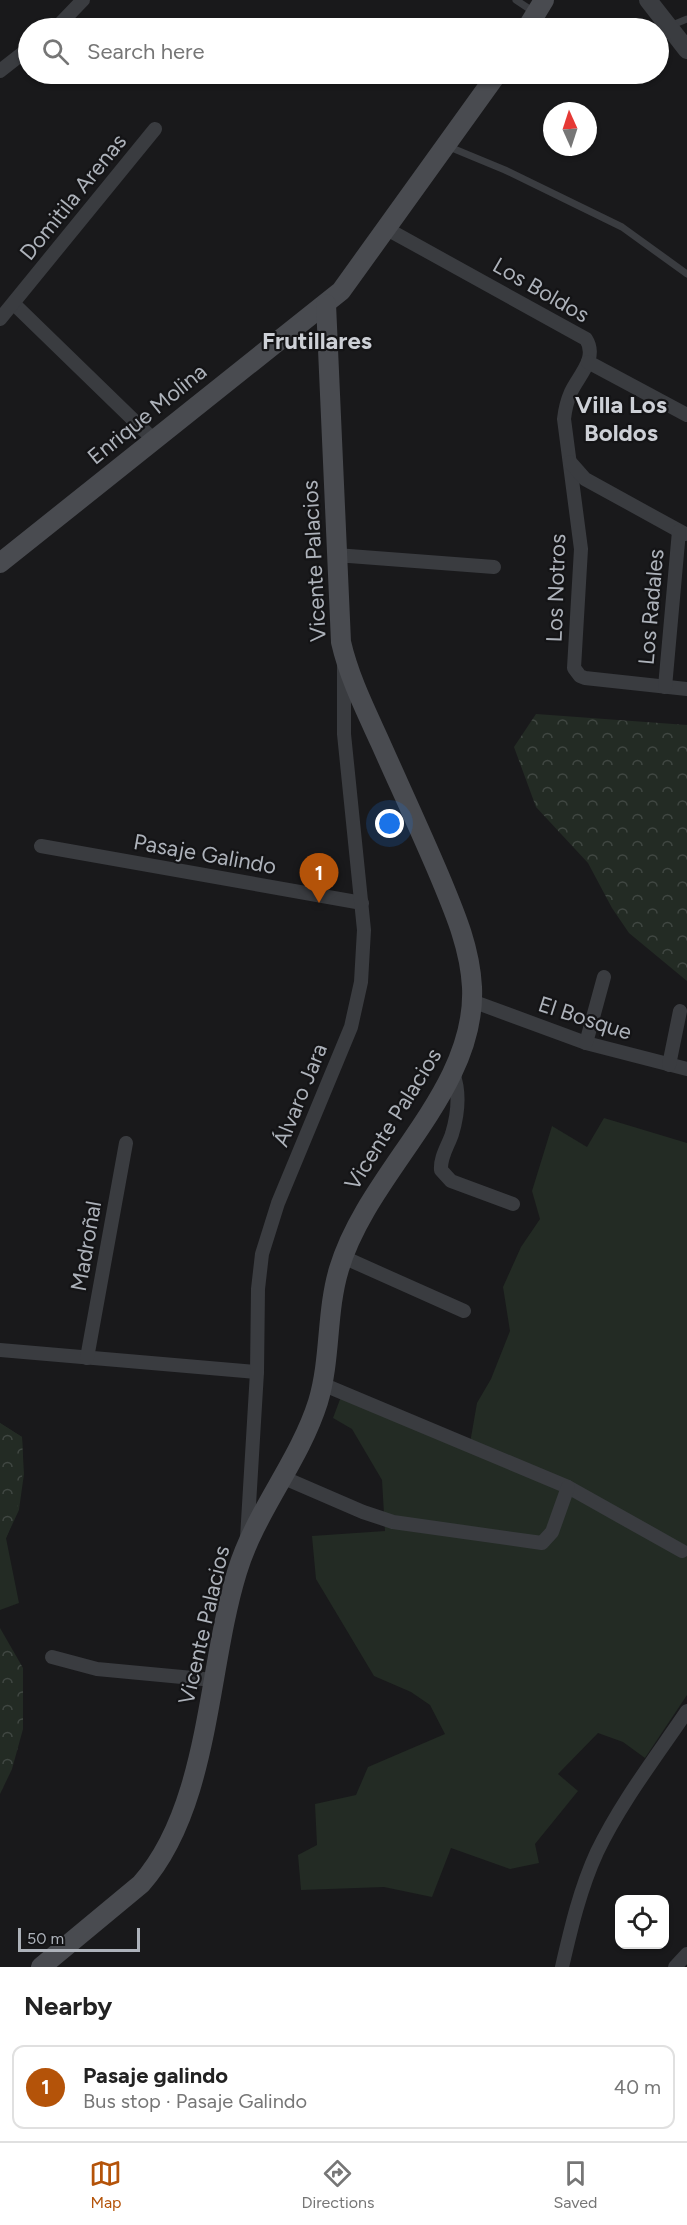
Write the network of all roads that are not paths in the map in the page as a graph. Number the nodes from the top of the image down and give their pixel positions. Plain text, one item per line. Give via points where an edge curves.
1 (83, 0) edge
2 (516, 0) edge
3 (648, 0) edge
4 (536, 14) edge
5 (66, 18) edge
6 (661, 18) edge
7 (687, 19) edge
8 (669, 27) edge
9 (669, 28) edge
10 (687, 50) edge
11 (18, 57) edge
12 (0, 71) edge
13 (490, 84) edge
14 (155, 129) dead end
15 (446, 146) junction
16 (387, 229) junction
17 (687, 274) edge
18 (14, 304) junction
19 (326, 304) junction
20 (0, 319) edge
21 (588, 362) junction
22 (687, 415) edge
23 (153, 439) junction
24 (569, 461) junction
25 (683, 533) edge
26 (336, 555) junction
27 (0, 563) edge
28 (494, 567) dead end
29 (345, 657) junction
30 (665, 687) junction
31 (687, 689) edge
32 (41, 846) dead end
33 (362, 903) junction
34 (604, 977) dead end
35 (472, 1001) junction
36 (680, 1011) dead end
37 (586, 1043) junction
38 (669, 1065) junction
39 (687, 1069) edge
40 (453, 1073) junction
41 (126, 1143) dead end
42 (513, 1204) dead end
43 (343, 1257) junction
44 (464, 1311) dead end
45 (0, 1350) edge
46 (87, 1358) junction
47 (257, 1372) junction
48 (322, 1384) junction
49 (282, 1477) junction
50 (568, 1486) junction
51 (246, 1546) junction
52 (682, 1551) dead end
53 (52, 1657) dead end
54 (214, 1680) junction
55 (687, 1711) edge
56 (687, 1954) edge
57 (46, 1966) edge
58 (561, 1967) edge
59 (675, 1967) edge

1 - 5 street
2 - 4 lane
3 - 6 street
7 - 8 lane
9 - 10 street
11 - 12 street
13 - 15 main road
14 - 18 street, Domitila Arenas
15 - 16 main road
15 - 17 lane via 622,227
16 - 19 main road via 341,291
16 - 21 street, Los Boldos via 582,336 590,348
18 - 20 street, Domitila Arenas
18 - 23 street
19 - 23 main road, Enrique Molina
19 - 26 main road, Vicente Palacios
21 - 22 street
21 - 24 street, Los Notros via 565,409
23 - 27 main road, Enrique Molina
24 - 25 street via 585,479
24 - 30 street, Los Notros via 581,549 574,668 585,678
25 - 30 street, Los Radales
26 - 28 street
26 - 29 main road, Vicente Palacios
29 - 33 street, Álvaro Jara via 344,735
29 - 35 main road, Vicente Palacios via 458,922 470,967
30 - 31 street, Los Notros
32 - 33 street, Pasaje Galindo
33 - 47 street, Álvaro Jara via 364,956 357,1005 266,1237 258,1289
34 - 37 street
35 - 37 street, El Bosque
35 - 40 main road, Vicente Palacios via 465,1046
36 - 38 street
37 - 38 street, El Bosque
38 - 39 street, El Bosque
40 - 42 street via 458,1103 441,1170 451,1180
40 - 43 main road, Vicente Palacios via 357,1224
41 - 46 street, Madroñal
43 - 44 street
43 - 48 main road, Vicente Palacios via 332,1300
45 - 46 street
46 - 47 street
47 - 51 street, Álvaro Jara
48 - 49 main road, Vicente Palacios via 311,1421
48 - 50 street
49 - 50 street via 393,1522 542,1543 552,1532
49 - 51 main road, Vicente Palacios
50 - 52 street
51 - 54 main road, Vicente Palacios via 234,1583
53 - 54 street via 97,1669
54 - 57 main road, Vicente Palacios via 194,1773 162,1858 141,1884
55 - 58 street via 597,1851 579,1896
56 - 59 street

